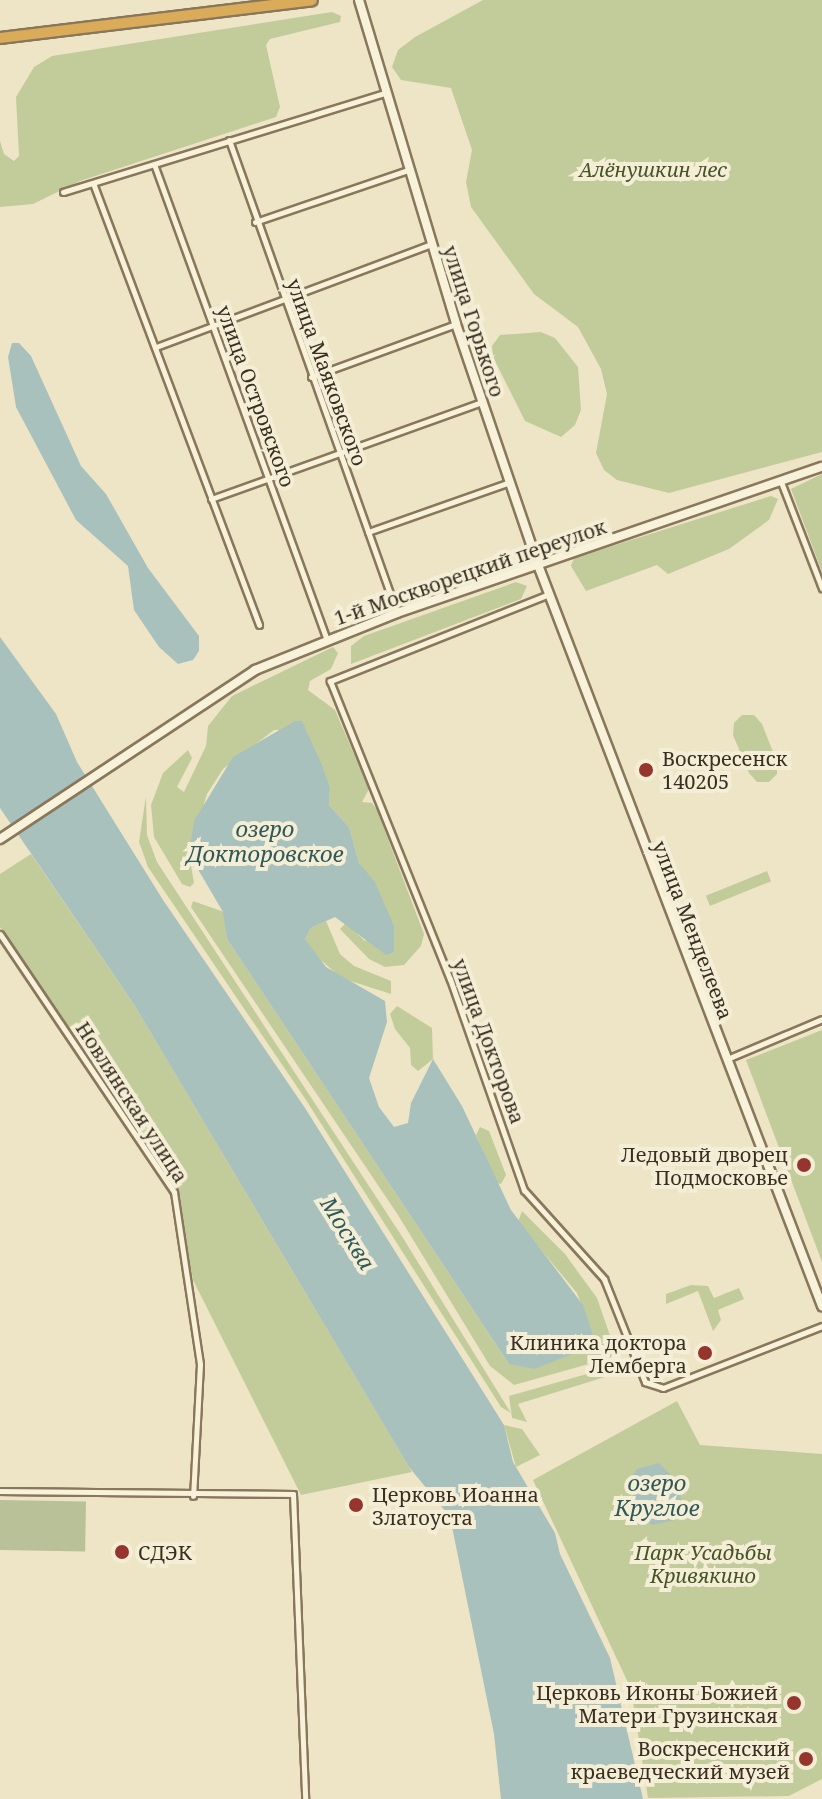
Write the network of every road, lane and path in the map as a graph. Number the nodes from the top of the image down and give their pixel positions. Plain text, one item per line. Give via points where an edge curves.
1 (312, 0) edge
2 (359, 0) edge
3 (0, 38) edge
4 (384, 93) junction
5 (229, 140) junction
6 (154, 164) junction
7 (408, 170) junction
8 (93, 183) junction
9 (63, 192) dead end
10 (255, 222) junction
11 (432, 244) junction
12 (284, 301) junction
13 (456, 324) junction
14 (215, 326) junction
15 (156, 347) junction
16 (311, 377) junction
17 (483, 402) junction
18 (340, 453) junction
19 (822, 467) edge
20 (268, 479) junction
21 (510, 482) junction
22 (781, 482) junction
23 (211, 499) junction
24 (368, 532) junction
25 (538, 565) junction
26 (822, 588) edge
27 (550, 593) junction
28 (397, 613) junction
29 (259, 625) dead end
30 (327, 640) junction
31 (0, 839) edge
32 (0, 934) edge
33 (822, 1019) edge
34 (726, 1059) junction
35 (822, 1306) edge
36 (822, 1326) edge
37 (0, 1491) edge
38 (193, 1496) junction
39 (305, 1799) edge

1 - 3 highway
2 - 4 main road, улица Горького
4 - 5 street
4 - 7 main road, улица Горького
5 - 6 street
5 - 10 street, улица Маяковского
6 - 8 street
6 - 14 street, улица Островского
7 - 10 street
7 - 11 main road, улица Горького
8 - 9 street
8 - 15 street
10 - 12 street, улица Маяковского
11 - 12 street
11 - 13 main road, улица Горького
12 - 14 street
12 - 16 street, улица Маяковского
13 - 16 street
13 - 17 main road, улица Горького
14 - 15 street
14 - 20 street, улица Островского
15 - 23 street
16 - 18 street, улица Маяковского
17 - 18 street
17 - 21 main road, улица Горького
18 - 20 street
18 - 24 street, улица Маяковского
19 - 22 main road, 1-й Москворецкий переулок
20 - 23 street
20 - 30 street, улица Островского
21 - 24 street
21 - 25 main road, улица Горького
22 - 25 main road, 1-й Москворецкий переулок
22 - 26 street
23 - 29 street
24 - 28 street, улица Маяковского
25 - 27 main road, улица Менделеева
25 - 28 main road, 1-й Москворецкий переулок
27 - 34 main road, улица Менделеева
27 - 36 street, улица Докторова via 330,681 450,979 524,1190 604,1279 643,1377 653,1388
28 - 30 main road, 1-й Москворецкий переулок
30 - 31 main road, 1-й Москворецкий переулок via 255,670 180,715
32 - 38 street, Новлянская улица via 174,1192 200,1364
33 - 34 street
34 - 35 main road, улица Менделеева
37 - 38 street
38 - 39 street via 293,1494

